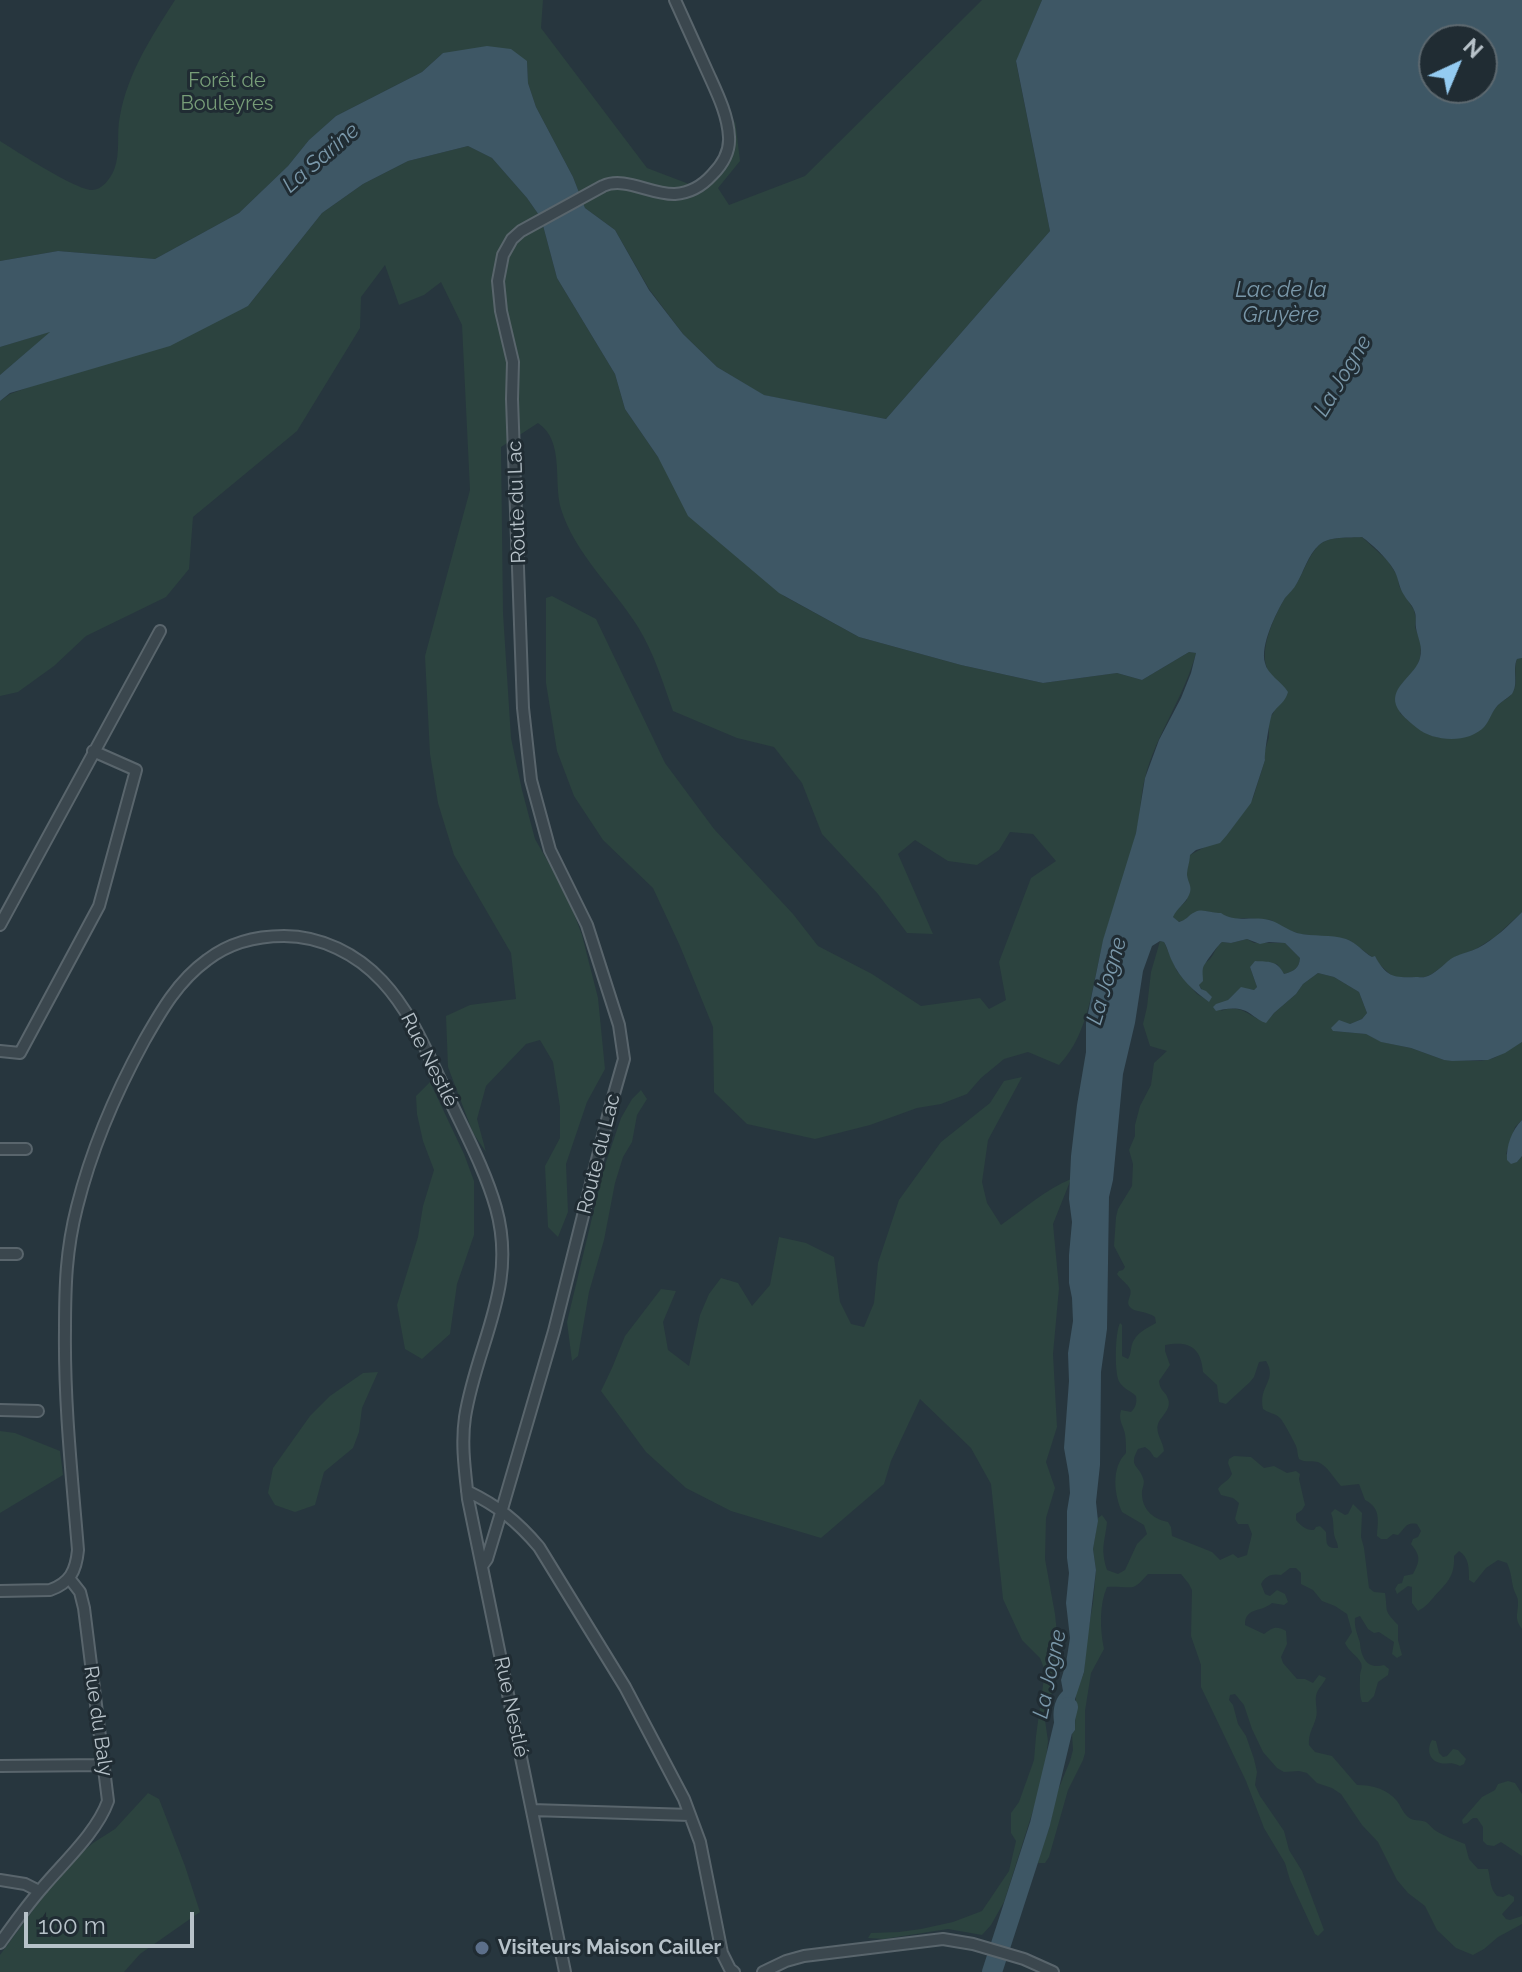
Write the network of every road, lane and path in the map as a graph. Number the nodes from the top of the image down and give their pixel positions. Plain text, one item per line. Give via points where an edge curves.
1 (675, 0) edge
2 (160, 631) dead end
3 (93, 751) junction
4 (0, 925) edge
5 (0, 1051) edge
6 (0, 1149) edge
7 (26, 1149) dead end
8 (0, 1254) edge
9 (17, 1254) dead end
10 (0, 1410) edge
11 (38, 1411) dead end
12 (467, 1491) junction
13 (502, 1510) junction
14 (482, 1566) junction
15 (69, 1578) junction
16 (0, 1591) edge
17 (104, 1765) junction
18 (0, 1766) edge
19 (532, 1810) junction
20 (690, 1815) junction
21 (0, 1880) edge
22 (39, 1891) junction
23 (0, 1943) edge
24 (565, 1972) edge
25 (734, 1972) edge
26 (763, 1972) edge
27 (1053, 1972) edge

1 - 13 street, Route du Lac via 724,113 730,139 725,159 702,185 687,192 658,193 619,182 603,186 512,239 498,281 513,362 523,708 531,780 550,850 587,925 619,1025 624,1059
2 - 3 street
3 - 4 street
3 - 5 street via 136,770 99,906 20,1053
6 - 7 street
8 - 9 street
10 - 11 street
12 - 13 street
12 - 14 street, Rue Nestlé
12 - 15 street, Rue Nestlé via 465,1418 503,1268 501,1229 489,1188 414,1026 380,978 347,953 318,941 255,938 207,959 182,981 125,1075 91,1155 65,1269 64,1369 78,1550
13 - 14 street, Route du Lac
13 - 20 street via 522,1526 554,1570 625,1687
14 - 19 street, Rue Nestlé
15 - 16 street via 50,1590
15 - 17 street, Rue du Baly via 84,1608
17 - 18 street
17 - 22 street, Rue du Baly via 104,1811
19 - 20 street
19 - 24 street, Rue Nestlé
20 - 25 street via 722,1953
21 - 22 street
22 - 23 street, Rue du Baly
26 - 27 street via 804,1956 943,1939 1024,1959

